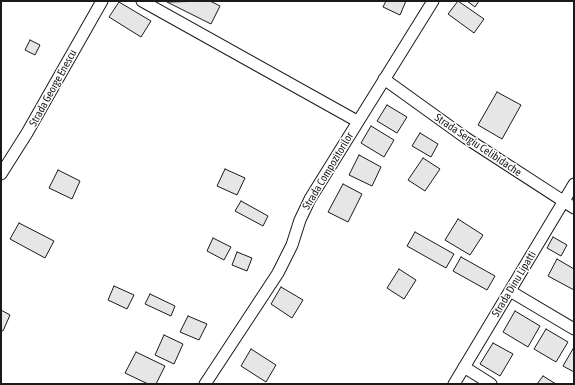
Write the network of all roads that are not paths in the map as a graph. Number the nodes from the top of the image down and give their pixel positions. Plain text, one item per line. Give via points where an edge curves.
1 (102, 1) edge
2 (142, 1) edge
3 (433, 1) edge
4 (384, 79) junction
5 (357, 121) junction
6 (1, 174) edge
7 (574, 184) edge
8 (564, 201) junction
9 (574, 208) edge
10 (510, 290) junction
11 (574, 329) edge
12 (464, 367) junction
13 (205, 384) edge
14 (454, 384) edge
15 (491, 384) edge

1 - 6 street, Strada George Enescu
2 - 5 street
3 - 4 street, Strada Compozitorilor
4 - 5 street, Strada Compozitorilor
4 - 8 street, Strada Sergiu Celibidache via 466,138
5 - 13 street, Strada Compozitorilor via 310,199 278,273
7 - 8 street, Strada Dinu Lipatti
8 - 9 street, Strada Sergiu Celibidache
8 - 10 street, Strada Dinu Lipatti
10 - 11 street
10 - 12 street, Strada Dinu Lipatti
12 - 14 street, Strada Dinu Lipatti
12 - 15 street

